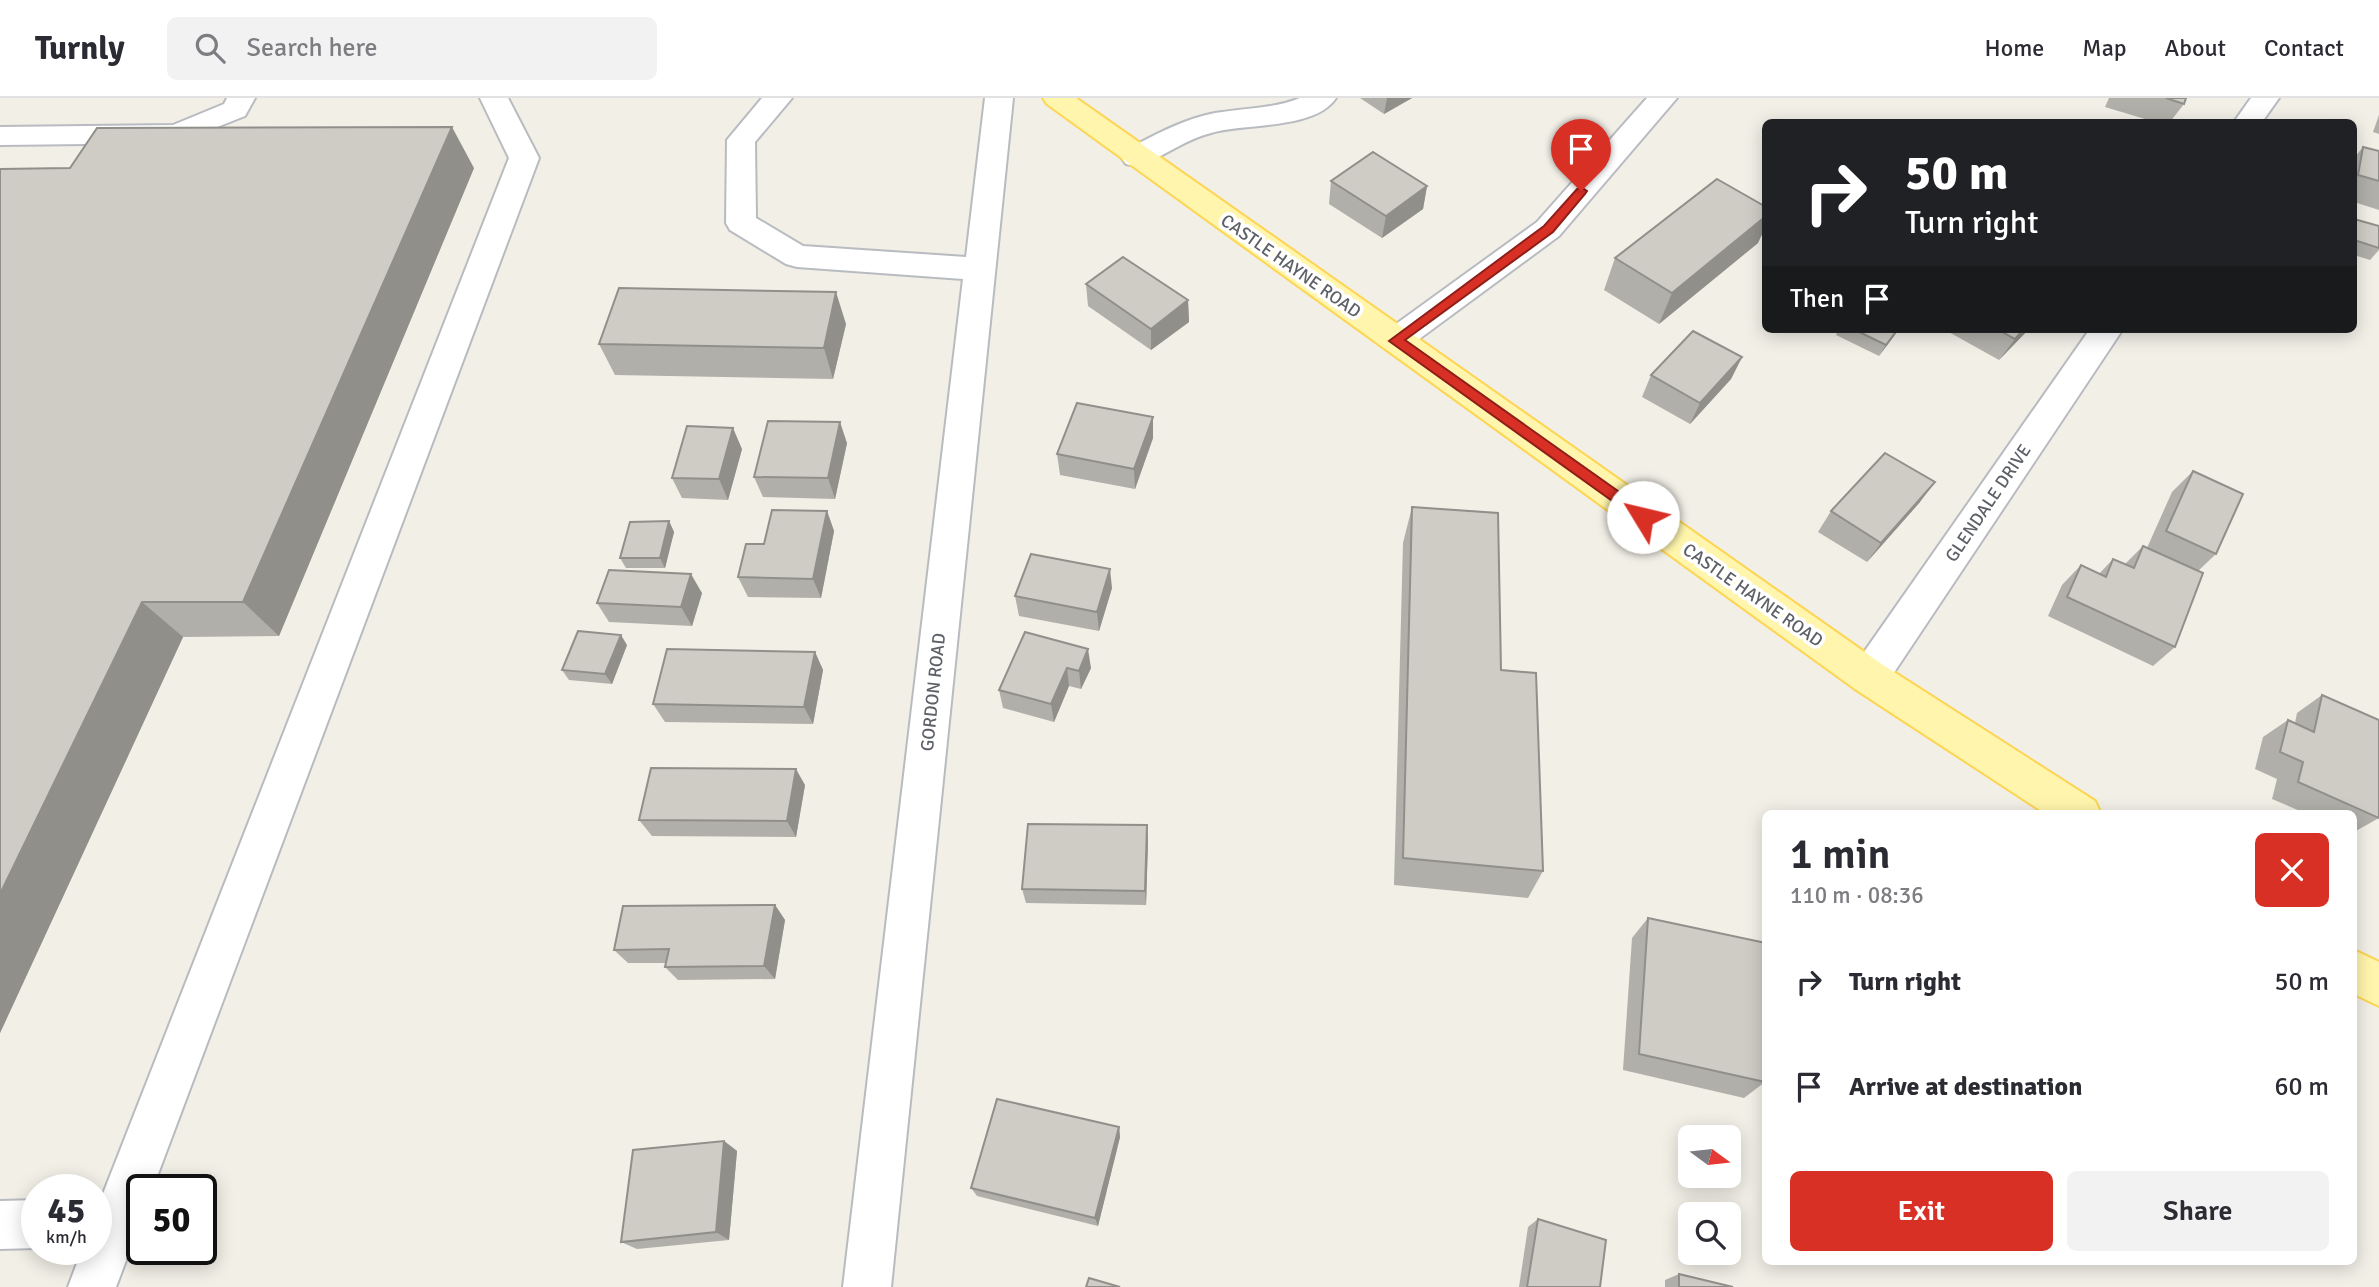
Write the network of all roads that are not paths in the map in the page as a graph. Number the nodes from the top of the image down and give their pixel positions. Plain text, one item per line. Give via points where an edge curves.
1 (241, 98) edge
2 (494, 98) edge
3 (778, 98) edge
4 (999, 98) edge
5 (1057, 98) edge
6 (1322, 98) edge
7 (1663, 98) edge
8 (2265, 98) edge
9 (2250, 119) edge
10 (0, 136) edge
11 (1136, 157) junction
12 (980, 269) junction
13 (2104, 333) edge
14 (1396, 341) junction
15 (1869, 677) junction
16 (2075, 810) edge
17 (2357, 973) edge
18 (2379, 985) edge
19 (112, 1208) edge
20 (21, 1224) edge
21 (0, 1225) edge
22 (97, 1265) edge
23 (92, 1287) edge
24 (867, 1287) edge

1 - 10 street via 235,110 177,134
2 - 19 street via 524,158
3 - 12 street via 741,140 741,223 797,256
4 - 12 street, GORDON ROAD
5 - 11 main road, CASTLE HAYNE ROAD
6 - 11 street via 1286,114 1191,129
7 - 14 street via 1548,229
8 - 9 street
11 - 14 main road, CASTLE HAYNE ROAD
12 - 24 street, GORDON ROAD
13 - 15 street, GLENDALE DRIVE
14 - 15 main road, CASTLE HAYNE ROAD
15 - 16 main road, CASTLE HAYNE ROAD
17 - 18 main road
20 - 21 street
22 - 23 street

